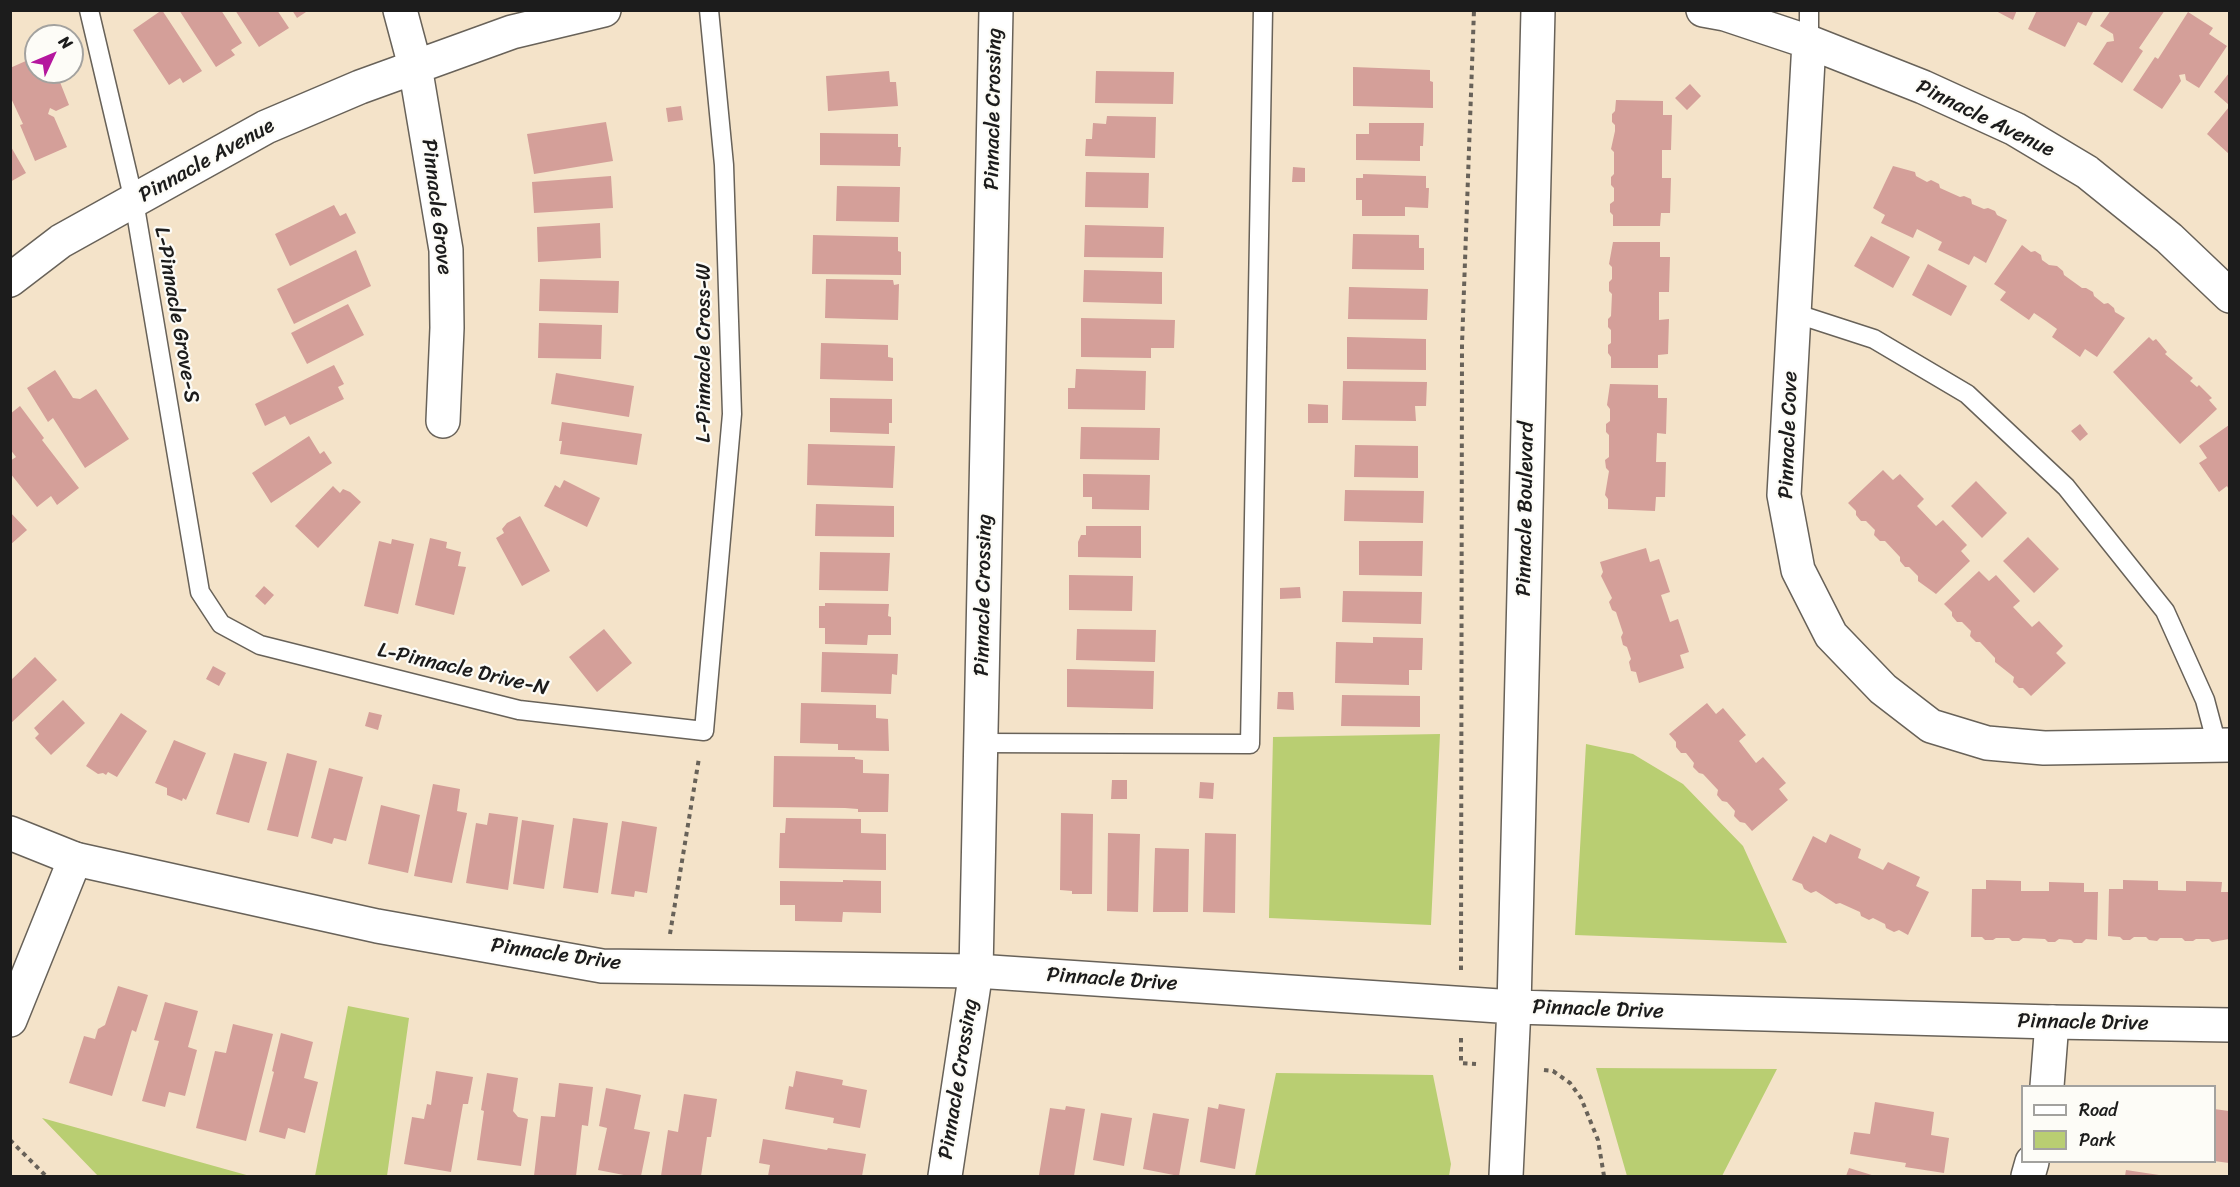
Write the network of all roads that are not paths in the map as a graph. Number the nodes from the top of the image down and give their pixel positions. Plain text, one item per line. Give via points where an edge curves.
1 (89, 10) edge
2 (400, 10) edge
3 (604, 10) edge
4 (709, 10) edge
5 (996, 10) edge
6 (1263, 10) edge
7 (1538, 10) edge
8 (1703, 10) edge
9 (1809, 26) edge
10 (415, 66) junction
11 (134, 201) junction
12 (10, 280) edge
13 (2229, 296) edge
14 (1794, 314) junction
15 (443, 421) dead end
16 (221, 624) joint
17 (704, 731) joint
18 (981, 743) junction
19 (2223, 745) edge
20 (10, 833) edge
21 (75, 859) junction
22 (976, 971) junction
23 (1514, 1007) junction
24 (10, 1020) edge
25 (2052, 1022) junction
26 (2229, 1025) edge
27 (2047, 1085) edge
28 (945, 1176) edge
29 (1506, 1176) edge

1 - 11 lane, L-Pinnacle Grove-S
2 - 10 street
3 - 10 street, Pinnacle Avenue via 512,32
4 - 17 lane, L-Pinnacle Cross-W via 724,165 732,414
5 - 18 street, Pinnacle Crossing
6 - 18 lane via 1250,744
7 - 23 street, Pinnacle Boulevard
8 - 9 street, Pinnacle Avenue
9 - 13 street, Pinnacle Avenue via 1923,87 2005,124 2087,172 2169,238
9 - 14 street, Pinnacle Cove
10 - 11 street, Pinnacle Avenue via 266,127
10 - 15 street, Pinnacle Grove via 446,250
11 - 12 street, Pinnacle Avenue via 61,241
11 - 16 lane, L-Pinnacle Grove-S via 200,592
14 - 19 lane via 1874,339 1966,394 2066,487 2165,611
14 - 19 street, Pinnacle Cove via 1784,495 1798,570 1831,635 1882,688 1931,726 1987,743 2044,748
16 - 17 lane, L-Pinnacle Drive-N via 260,645 519,710
18 - 22 street, Pinnacle Crossing
20 - 21 street, Pinnacle Drive
21 - 22 street, Pinnacle Drive via 377,926 603,966
21 - 24 street
22 - 23 street, Pinnacle Drive
22 - 28 street, Pinnacle Crossing
23 - 25 street, Pinnacle Drive
23 - 29 street, Pinnacle Boulevard
25 - 26 street, Pinnacle Drive
25 - 27 street

